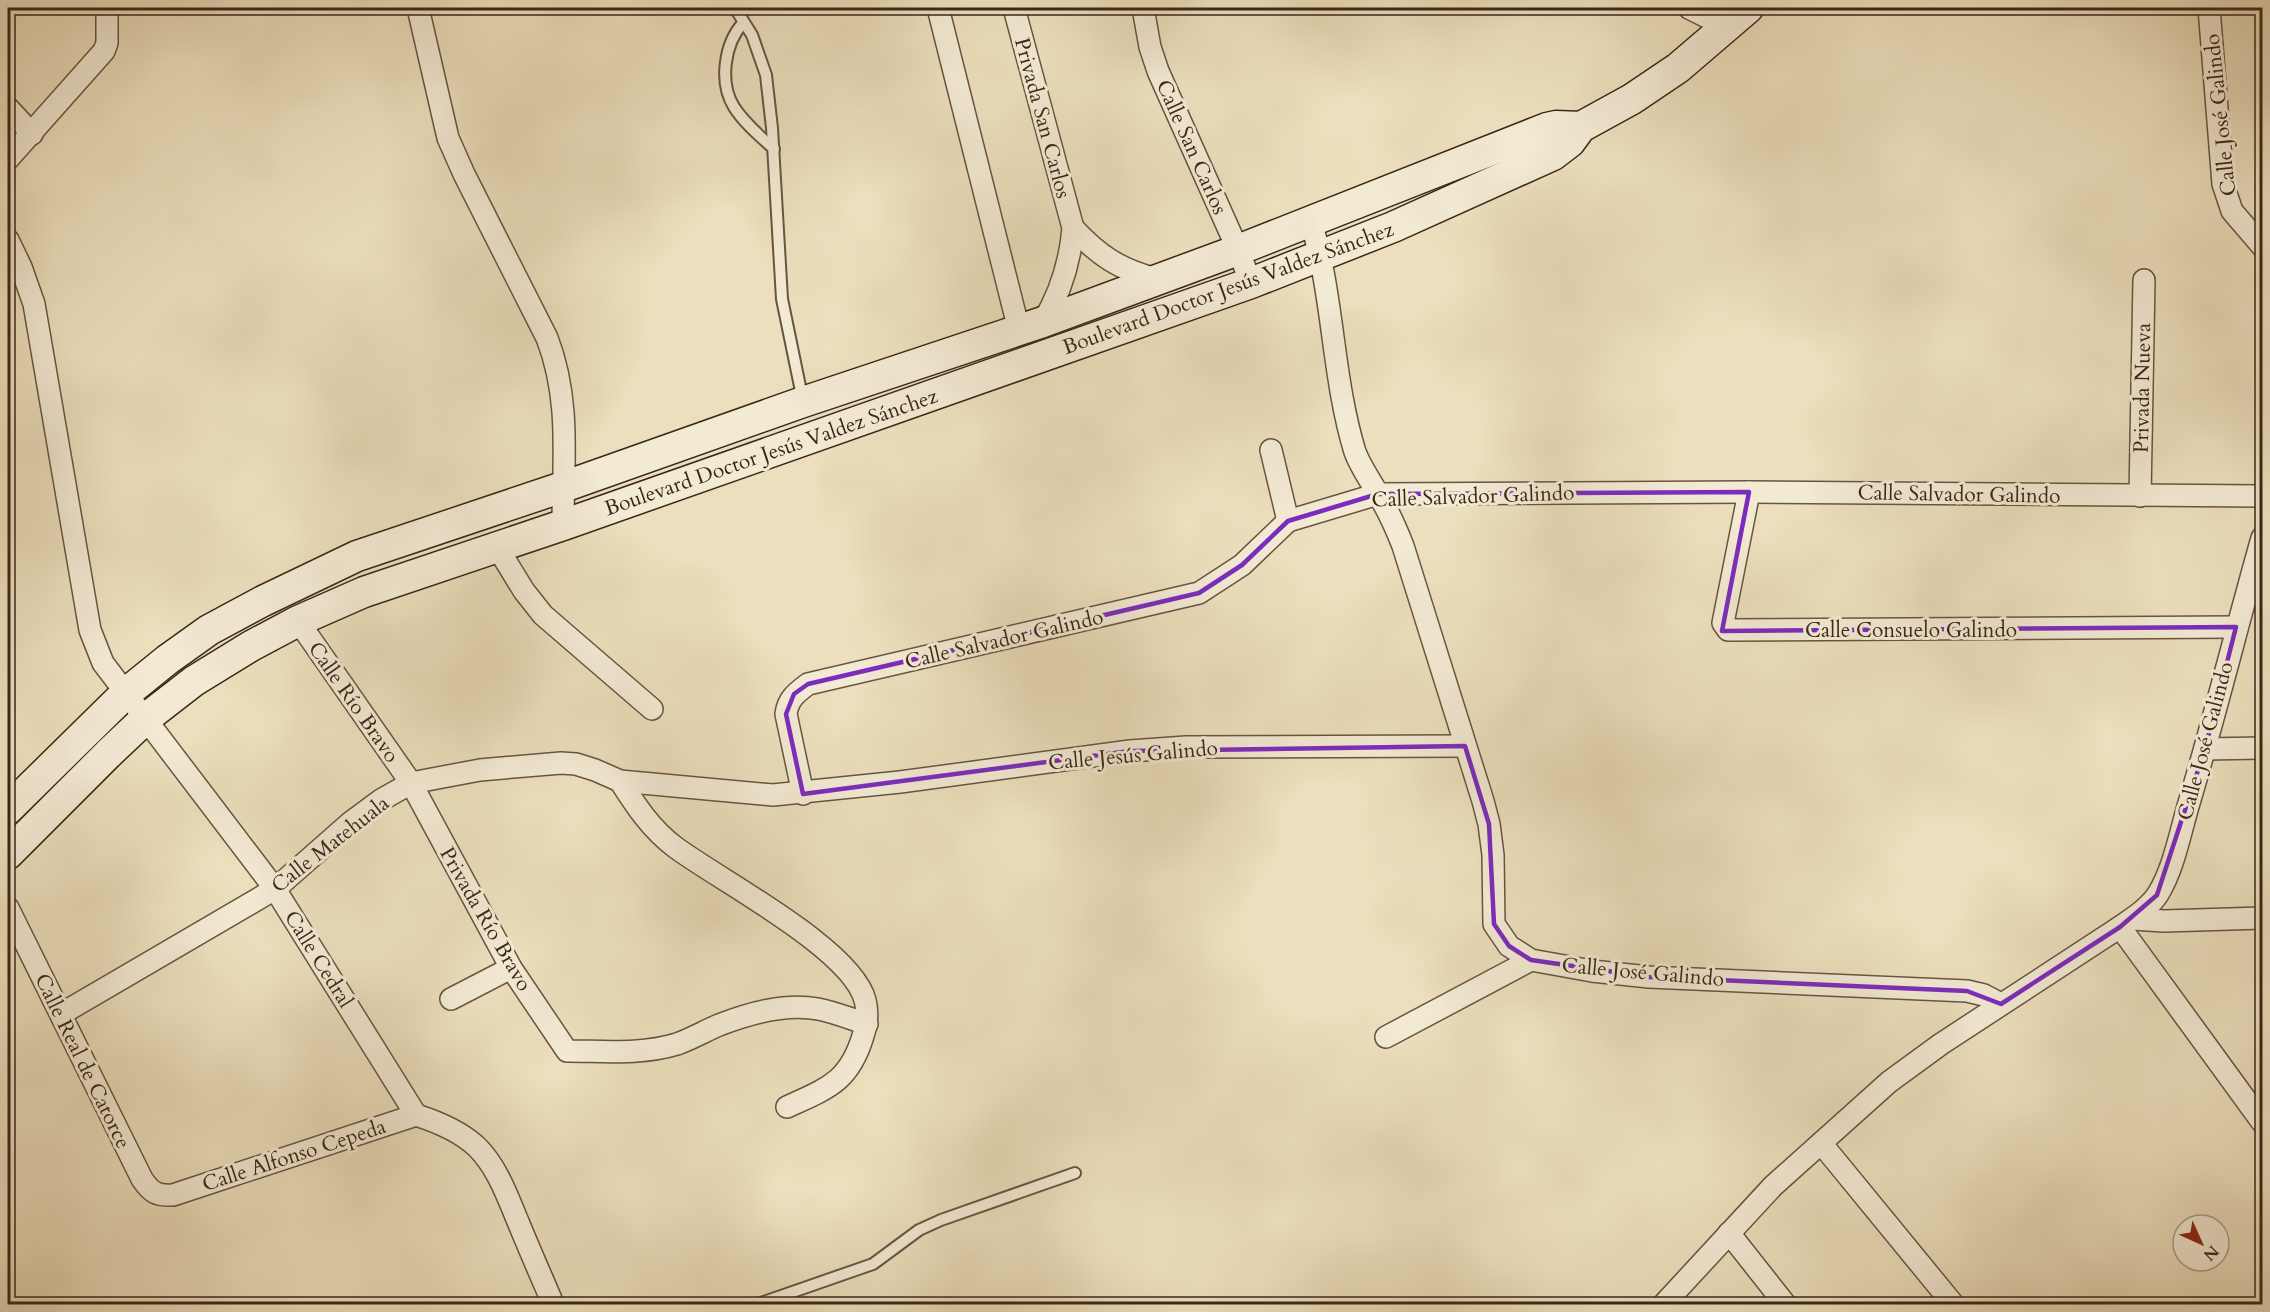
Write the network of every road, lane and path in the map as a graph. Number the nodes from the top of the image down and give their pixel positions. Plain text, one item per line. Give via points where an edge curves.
1 (107, 8) edge
2 (418, 8) edge
3 (735, 8) edge
4 (938, 8) edge
5 (1014, 8) edge
6 (1143, 8) edge
7 (1689, 8) edge
8 (2209, 8) edge
9 (1737, 17) edge
10 (743, 23) junction
11 (8, 108) edge
12 (1581, 127) junction
13 (32, 134) junction
14 (774, 149) junction
15 (8, 159) edge
16 (1311, 222) junction
17 (1073, 228) junction
18 (8, 240) edge
19 (2262, 246) edge
20 (1238, 250) junction
21 (1321, 256) junction
22 (1156, 279) junction
23 (2144, 280) dead end
24 (1251, 284) junction
25 (1031, 326) junction
26 (803, 402) junction
27 (1271, 450) dead end
28 (563, 488) junction
29 (1749, 492) junction
30 (1378, 494) junction
31 (2140, 496) junction
32 (2262, 496) edge
33 (1288, 521) junction
34 (563, 525) junction
35 (2262, 538) edge
36 (497, 547) junction
37 (298, 621) junction
38 (2236, 627) junction
39 (125, 694) junction
40 (652, 709) dead end
41 (146, 719) junction
42 (1465, 746) junction
43 (2262, 748) edge
44 (2205, 749) junction
45 (620, 781) junction
46 (411, 783) junction
47 (803, 794) junction
48 (8, 809) edge
49 (8, 854) edge
50 (275, 889) junction
51 (8, 908) edge
52 (2262, 918) edge
53 (2126, 923) junction
54 (1531, 960) junction
55 (511, 968) junction
56 (451, 999) dead end
57 (2001, 1004) junction
58 (61, 1014) junction
59 (867, 1024) junction
60 (1386, 1036) dead end
61 (787, 1107) dead end
62 (416, 1115) junction
63 (2262, 1122) edge
64 (1821, 1143) junction
65 (1075, 1173) dead end
66 (172, 1195) joint
67 (1729, 1233) junction
68 (553, 1305) edge
69 (759, 1305) edge
70 (1664, 1305) edge
71 (1785, 1305) edge
72 (1953, 1305) edge

1 - 13 street via 104,51
2 - 28 street via 448,138 556,361 565,414
3 - 10 lane
4 - 25 street
5 - 17 street, Privada San Carlos
6 - 20 street, Calle San Carlos via 1158,71
7 - 9 street
8 - 19 street, Calle José Galindo via 2223,184 2232,211
9 - 12 main road, Boulevard Doctor Jesús Valdez Sánchez via 1678,68
10 - 14 lane via 752,35 766,75
10 - 14 lane via 730,42 727,56 728,95 734,108
11 - 13 street
12 - 16 main road, Boulevard Doctor Jesús Valdez Sánchez via 1547,128
12 - 21 main road, Boulevard Doctor Jesús Valdez Sánchez via 1553,155
13 - 15 street
14 - 26 lane via 782,299
16 - 20 main road, Boulevard Doctor Jesús Valdez Sánchez
16 - 21 street, Calle José Galindo
17 - 22 street, Privada San Carlos via 1110,262
17 - 25 street, Privada San Carlos via 1071,253 1056,301
18 - 39 street, Calle Cedral via 34,304 90,630 104,663
20 - 22 main road, Boulevard Doctor Jesús Valdez Sánchez
20 - 24 street, Calle San Carlos
21 - 24 main road, Boulevard Doctor Jesús Valdez Sánchez
21 - 30 street, Calle José Galindo via 1336,367 1355,452
22 - 25 main road, Boulevard Doctor Jesús Valdez Sánchez
23 - 31 street, Privada Nueva
24 - 34 main road, Boulevard Doctor Jesús Valdez Sánchez
25 - 26 main road, Boulevard Doctor Jesús Valdez Sánchez
26 - 28 main road, Boulevard Doctor Jesús Valdez Sánchez
27 - 33 street
28 - 34 street
28 - 39 main road, Boulevard Doctor Jesús Valdez Sánchez via 357,556 209,630
29 - 30 street, Calle Salvador Galindo
29 - 31 street, Calle Salvador Galindo
29 - 38 street, Calle Consuelo Galindo via 1724,623 1728,630
30 - 33 street, Calle Salvador Galindo
30 - 42 street, Calle José Galindo via 1403,546
31 - 32 street, Calle Salvador Galindo
33 - 47 street, Calle Salvador Galindo via 1242,565 1199,593 808,684 794,694 786,714
34 - 36 main road, Boulevard Doctor Jesús Valdez Sánchez
35 - 38 street, Calle José Galindo
36 - 37 main road, Boulevard Doctor Jesús Valdez Sánchez via 364,592
36 - 40 street via 543,615
37 - 41 main road, Boulevard Doctor Jesús Valdez Sánchez via 194,681
37 - 46 street, Calle Río Bravo
38 - 44 street, Calle José Galindo
39 - 41 street, Calle Cedral
39 - 48 main road, Boulevard Doctor Jesús Valdez Sánchez
41 - 49 main road, Boulevard Doctor Jesús Valdez Sánchez
41 - 50 street, Calle Cedral
42 - 47 street, Calle Jesús Galindo via 1130,750
42 - 54 street, Calle José Galindo via 1489,824 1494,924 1509,946
43 - 44 street
44 - 53 street, Calle José Galindo via 2168,872 2157,895
45 - 46 street, Calle Matehuala via 576,764 561,763 480,770
45 - 47 street, Calle Matehuala via 742,793
45 - 59 street via 644,818 674,847 822,947 850,975 865,999
46 - 50 street, Calle Matehuala via 350,823
46 - 55 street, Privada Río Bravo
50 - 58 street, Calle Matehuala
50 - 62 street, Calle Cedral
51 - 58 street, Calle Real de Catorce
52 - 53 street
53 - 57 street, Calle José Galindo
53 - 63 street
54 - 57 street, Calle José Galindo via 1649,977 1967,991
54 - 60 street
55 - 56 street
55 - 59 street, Privada Río Bravo via 567,1051 634,1052 677,1044 721,1024 774,1008 820,1010
57 - 64 street, Calle José Galindo via 1889,1082
58 - 66 street, Calle Real de Catorce via 142,1179 159,1196
59 - 61 street via 848,1071 829,1088
62 - 66 street, Calle Alfonso Cepeda
62 - 68 street via 461,1136 489,1162
64 - 67 street, Calle José Galindo
64 - 72 street
65 - 69 lane via 941,1220 919,1230 873,1264
67 - 70 street, Calle José Galindo
67 - 71 street

